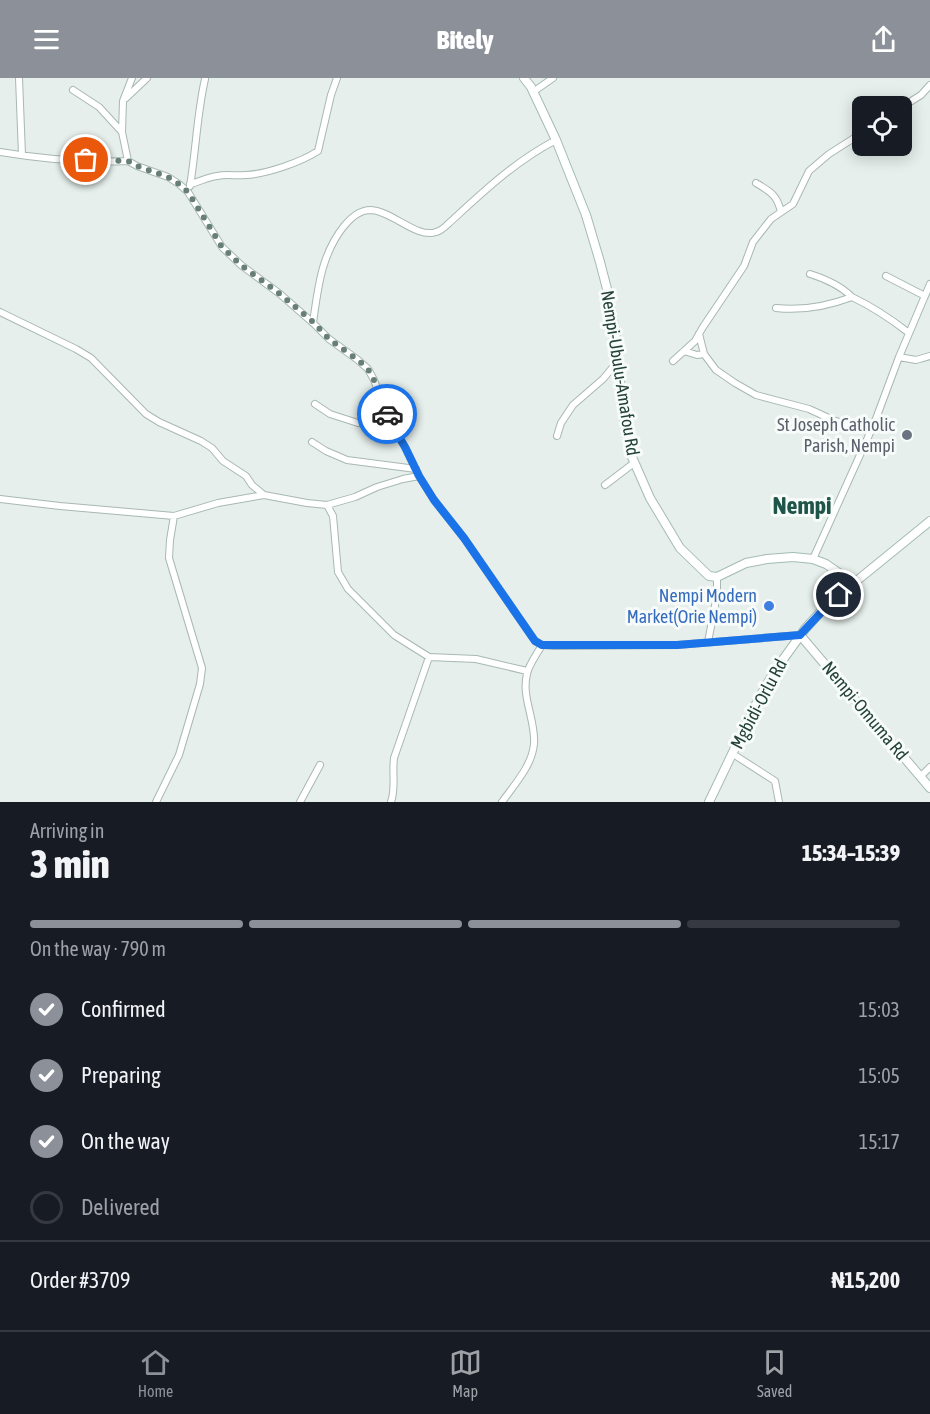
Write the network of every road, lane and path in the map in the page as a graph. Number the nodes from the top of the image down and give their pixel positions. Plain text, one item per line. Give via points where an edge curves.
1 (19, 78) edge
2 (132, 78) edge
3 (147, 78) edge
4 (337, 78) edge
5 (524, 78) edge
6 (553, 78) edge
7 (205, 79) edge
8 (930, 85) edge
9 (73, 90) dead end
10 (533, 92) junction
11 (123, 101) junction
12 (912, 101) edge
13 (122, 132) junction
14 (852, 139) edge
15 (556, 140) junction
16 (0, 152) edge
17 (22, 155) junction
18 (128, 161) junction
19 (756, 183) dead end
20 (190, 184) junction
21 (188, 192) junction
22 (781, 212) junction
23 (810, 274) dead end
24 (886, 276) dead end
25 (930, 284) edge
26 (925, 296) junction
27 (852, 297) junction
28 (776, 308) dead end
29 (0, 312) edge
30 (313, 322) junction
31 (909, 333) junction
32 (699, 334) junction
33 (684, 351) junction
34 (704, 354) junction
35 (930, 356) edge
36 (899, 357) junction
37 (618, 361) junction
38 (673, 361) dead end
39 (315, 404) dead end
40 (389, 419) junction
41 (870, 432) junction
42 (557, 435) dead end
43 (312, 442) dead end
44 (634, 463) junction
45 (418, 472) junction
46 (605, 485) dead end
47 (264, 495) junction
48 (0, 499) edge
49 (327, 505) junction
50 (174, 516) junction
51 (930, 521) edge
52 (813, 559) junction
53 (717, 578) junction
54 (852, 584) junction
55 (800, 635) junction
56 (708, 642) junction
57 (542, 645) junction
58 (429, 657) junction
59 (527, 671) junction
60 (733, 754) junction
61 (320, 765) dead end
62 (930, 767) edge
63 (920, 777) junction
64 (930, 788) edge
65 (156, 802) edge
66 (300, 802) edge
67 (391, 802) edge
68 (502, 802) edge
69 (709, 802) edge
70 (779, 802) edge

1 - 17 street
2 - 11 street
3 - 11 street
4 - 20 street via 318,151 266,171 246,176 214,176
5 - 10 street, Nempi-Ubulu-Amafou Rd
6 - 10 street
7 - 20 street
8 - 12 street
9 - 13 street via 99,107
10 - 15 street, Nempi-Ubulu-Amafou Rd
11 - 13 street
13 - 18 street
14 - 22 street via 808,171 793,204
15 - 30 street via 513,166 436,232 419,231 383,213 358,213 329,249 318,285
15 - 37 street, Nempi-Ubulu-Amafou Rd via 600,262
16 - 17 street
17 - 18 street
18 - 21 street via 168,177
19 - 22 street via 778,200
20 - 21 street
21 - 30 street via 222,247
22 - 32 street via 753,242 744,266
23 - 27 street
24 - 26 street
25 - 26 street
26 - 31 street
27 - 28 street via 810,308
27 - 31 street
29 - 47 street via 91,358 146,414 212,448
30 - 40 street via 368,369
31 - 36 street
32 - 33 street
32 - 34 street
33 - 34 street
33 - 38 street
34 - 41 street via 716,370 756,394
35 - 36 street via 916,360
36 - 41 street
37 - 42 street via 573,405
37 - 44 street, Nempi-Ubulu-Amafou Rd via 624,420
39 - 40 street via 330,414 358,423
40 - 45 street
41 - 52 street
43 - 45 street via 347,460
44 - 46 street
44 - 53 street, Nempi-Ubulu-Amafou Rd via 680,548 709,576
45 - 49 street
45 - 57 street via 523,625
47 - 49 street
47 - 50 street
48 - 50 street
49 - 58 street via 333,516 338,572 348,589 394,635
50 - 65 street via 169,558 202,668 179,755
51 - 54 street, Mgbidi-Orlu Rd
52 - 53 street via 759,560
52 - 54 street
53 - 56 street
54 - 55 street, Mgbidi-Orlu Rd
55 - 56 street
55 - 60 street, Mgbidi-Orlu Rd via 758,700
55 - 63 street, Nempi-Omuma Rd
56 - 57 street
57 - 59 street
58 - 59 street via 476,659
58 - 67 street via 394,758
59 - 68 street via 525,690 534,744 523,773
60 - 69 street, Mgbidi-Orlu Rd
60 - 70 street via 775,781
61 - 66 street
62 - 63 street
63 - 64 street, Nempi-Omuma Rd

